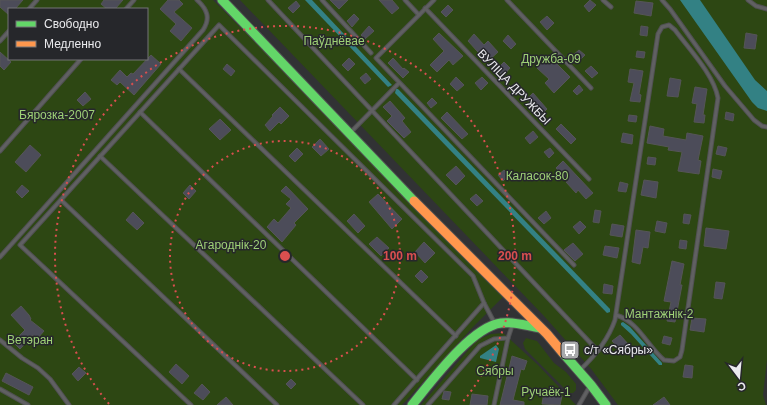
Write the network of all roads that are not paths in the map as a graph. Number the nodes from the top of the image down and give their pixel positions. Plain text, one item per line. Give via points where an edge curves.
1 (37, 0) edge
2 (134, 0) edge
3 (197, 0) edge
4 (222, 0) edge
5 (268, 0) edge
6 (322, 0) edge
7 (405, 0) edge
8 (434, 0) edge
9 (507, 0) edge
10 (603, 0) edge
11 (662, 0) edge
12 (748, 0) edge
13 (610, 7) dead end
14 (30, 8) edge
15 (127, 8) edge
16 (425, 8) junction
17 (767, 9) edge
18 (419, 14) junction
19 (8, 32) edge
20 (0, 41) edge
21 (371, 53) dead end
22 (81, 60) edge
23 (179, 69) junction
24 (399, 83) junction
25 (591, 88) dead end
26 (371, 111) junction
27 (140, 112) junction
28 (767, 127) edge
29 (350, 133) junction
30 (0, 151) edge
31 (100, 156) junction
32 (589, 179) dead end
33 (61, 200) junction
34 (0, 257) edge
35 (574, 264) dead end
36 (484, 303) junction
37 (616, 315) junction
38 (513, 323) junction
39 (495, 324) junction
40 (540, 328) junction
41 (456, 336) junction
42 (508, 338) junction
43 (0, 340) edge
44 (598, 351) junction
45 (579, 371) junction
46 (417, 380) junction
47 (591, 385) junction
48 (0, 389) edge
49 (28, 405) edge
50 (69, 405) edge
51 (191, 405) edge
52 (277, 405) edge
53 (363, 405) edge
54 (394, 405) edge
55 (412, 405) edge
56 (428, 405) edge
57 (494, 405) edge
58 (579, 405) edge
59 (606, 405) edge

1 - 14 lane
2 - 15 lane
3 - 34 lane via 208,15 203,30
4 - 29 street
5 - 26 lane
6 - 21 lane
7 - 18 lane
8 - 16 lane
9 - 25 lane
10 - 13 lane
11 - 28 lane via 735,98 754,120
12 - 17 lane
16 - 18 lane
16 - 32 lane, ВУЛІЦА ДРУЖБЫ
18 - 24 lane via 376,58
19 - 20 lane
22 - 30 lane
23 - 27 lane
23 - 36 lane via 219,25 473,276
23 - 41 lane
24 - 26 lane
24 - 35 lane
26 - 29 lane
26 - 44 lane
27 - 31 lane
27 - 46 lane
29 - 40 street
31 - 33 lane
31 - 53 lane
33 - 51 lane via 20,246
33 - 52 lane
36 - 39 lane
36 - 41 lane
37 - 37 lane via 658,34 662,27 669,25 708,75 718,98 680,357 671,361 664,360 633,324
37 - 44 lane via 609,334
38 - 39 street
38 - 40 street
38 - 42 lane
39 - 55 street via 478,332
40 - 45 street
41 - 46 lane
42 - 56 lane via 494,339 480,346
42 - 57 lane
43 - 50 lane via 50,379
44 - 45 lane
45 - 47 street
46 - 54 lane
47 - 58 lane
47 - 59 street
48 - 49 lane

